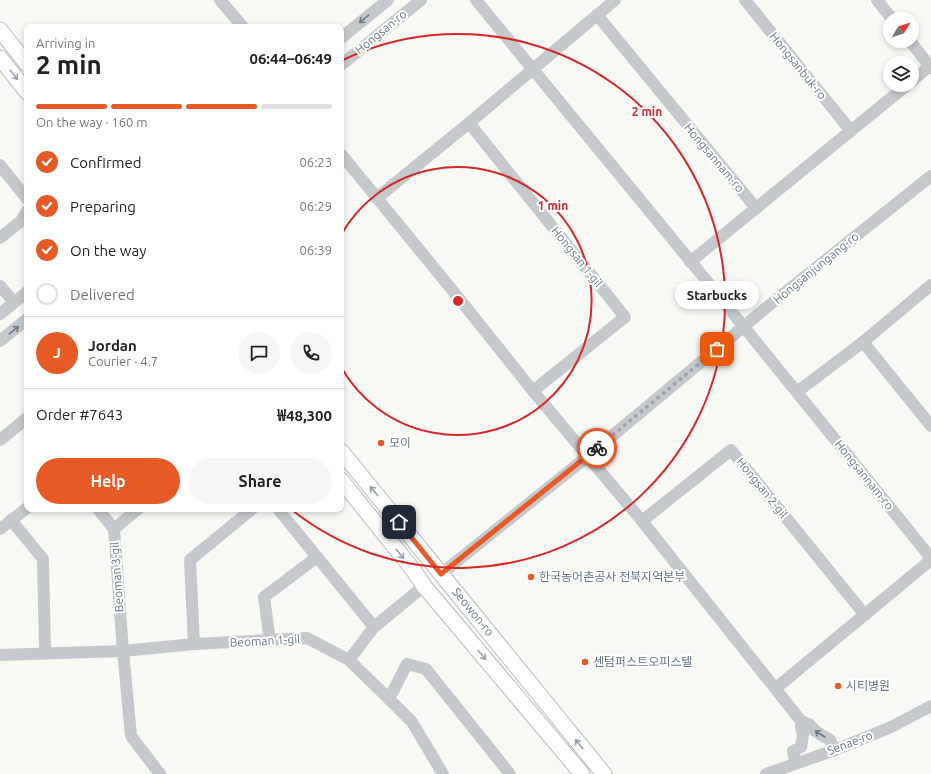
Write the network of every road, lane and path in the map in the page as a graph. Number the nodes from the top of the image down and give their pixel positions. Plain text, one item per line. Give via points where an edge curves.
1 (220, 0) edge
2 (388, 0) edge
3 (421, 0) edge
4 (476, 0) edge
5 (615, 0) edge
6 (745, 0) edge
7 (877, 0) edge
8 (886, 12) edge
9 (597, 15) junction
10 (240, 24) edge
11 (0, 30) edge
12 (344, 36) edge
13 (916, 48) edge
14 (0, 58) edge
15 (24, 60) edge
16 (344, 63) edge
17 (931, 66) edge
18 (532, 70) junction
19 (919, 75) edge
20 (24, 88) edge
21 (898, 92) edge
22 (469, 123) junction
23 (851, 131) junction
24 (344, 158) edge
25 (0, 165) edge
26 (931, 176) edge
27 (24, 195) edge
28 (377, 198) junction
29 (756, 208) junction
30 (24, 216) edge
31 (0, 238) edge
32 (690, 262) junction
33 (931, 285) edge
34 (0, 286) edge
35 (24, 294) edge
36 (14, 302) junction
37 (0, 314) edge
38 (24, 321) edge
39 (744, 327) junction
40 (0, 341) edge
41 (863, 342) junction
42 (533, 391) junction
43 (797, 392) junction
44 (24, 421) edge
45 (931, 426) edge
46 (0, 440) edge
47 (344, 455) edge
48 (588, 456) junction
49 (344, 484) edge
50 (24, 510) edge
51 (100, 512) edge
52 (134, 512) edge
53 (248, 512) edge
54 (280, 512) edge
55 (11, 520) junction
56 (642, 521) junction
57 (0, 529) edge
58 (114, 529) junction
59 (317, 557) junction
60 (931, 559) edge
61 (441, 574) junction
62 (424, 586) junction
63 (865, 615) junction
64 (374, 627) junction
65 (270, 641) junction
66 (194, 644) junction
67 (122, 651) junction
68 (45, 653) junction
69 (0, 655) edge
70 (349, 660) junction
71 (776, 688) junction
72 (389, 699) junction
73 (931, 706) edge
74 (801, 721) junction
75 (835, 750) junction
76 (795, 763) junction
77 (160, 774) edge
78 (442, 774) edge
79 (510, 774) edge
80 (582, 774) edge
81 (604, 774) edge
82 (766, 774) edge

1 - 10 street
2 -> 12 street, Hongsan-ro
3 - 16 street, Hongsan-ro
4 - 18 street, Hongsannam-ro
5 - 9 street
6 - 23 street, Hongsanbuk-ro
7 - 8 street
9 - 18 street
9 - 29 street, Hongsannam-ro
11 - 15 main road
13 - 17 street
14 -> 20 main road
17 - 19 street
18 - 22 street
18 - 32 street, Hongsannam-ro
21 - 23 street
22 - 28 street
22 - 42 street, Hongsan 1-gil via 625,317
23 - 29 street
24 - 28 street
25 - 27 street
26 - 39 street, Hongsanjungang-ro
28 - 42 street
29 - 32 street
30 - 31 street
32 - 39 street, Hongsannam-ro
33 - 41 street
34 - 36 street
35 - 36 street
36 - 37 street
40 -> 38 street
39 - 43 street, Hongsannam-ro
39 - 48 street, Hongsanjungang-ro
41 - 43 street
41 - 45 street
42 - 48 street
43 - 60 street, Hongsannam-ro
44 - 46 street
61 -> 47 main road, Seowon-ro
48 - 56 street
48 - 61 street, Hongsanjungang-ro
49 -> 62 main road, Seowon-ro
50 - 55 street
51 - 58 street, Beoman 3-gil
52 - 58 street
53 - 66 street via 190,560
54 - 59 street
55 - 57 street
55 - 68 street via 43,559
56 - 63 street, Hongsan 2-gil via 731,450
56 - 71 street
58 - 67 street, Beoman 3-gil
59 - 64 street
59 - 65 street via 264,597
60 - 63 street
81 -> 61 main road, Seowon-ro
62 - 64 street
62 -> 80 main road, Seowon-ro
63 - 71 street
64 - 70 street
65 - 66 street, Beoman 1-gil
65 - 70 street, Beoman 1-gil via 307,638
66 - 67 street, Beoman 1-gil
67 - 68 street, Beoman 1-gil
67 - 77 street via 131,736
68 - 69 street, Beoman 1-gil
70 - 72 street, Beoman 1-gil
71 - 74 street
72 - 78 street, Beoman 1-gil via 412,722
72 - 79 street via 407,664 426,669
73 - 75 street, Senae-ro via 891,727
75 -> 74 street via 830,740
74 - 76 street via 803,735 800,747 793,751
75 - 76 street, Senae-ro
76 - 82 street, Senae-ro

